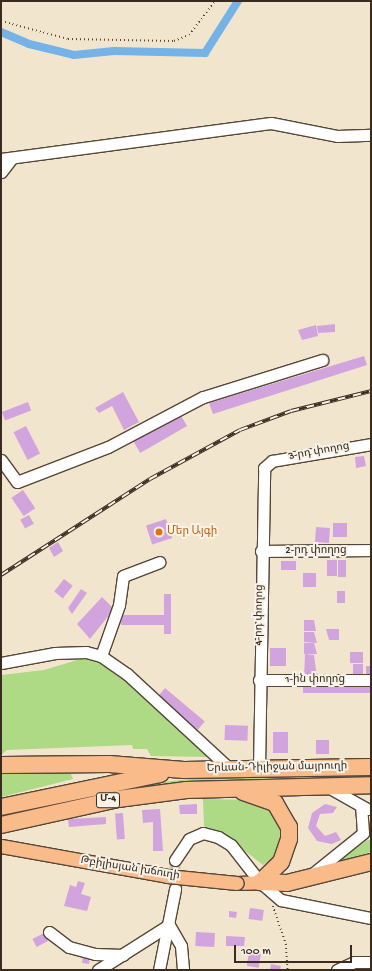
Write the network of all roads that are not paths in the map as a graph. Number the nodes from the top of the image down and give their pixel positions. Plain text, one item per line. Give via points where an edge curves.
1 (371, 135) edge
2 (6, 159) edge
3 (1, 172) edge
4 (322, 360) dead end
5 (371, 444) edge
6 (1, 460) edge
7 (268, 463) joint
8 (371, 550) edge
9 (261, 551) junction
10 (159, 562) dead end
11 (101, 656) junction
12 (1, 663) edge
13 (259, 680) junction
14 (371, 680) edge
15 (1, 765) edge
16 (371, 767) edge
17 (229, 768) junction
18 (259, 768) junction
19 (291, 768) junction
20 (184, 770) junction
21 (291, 784) junction
22 (324, 784) junction
23 (371, 785) edge
24 (218, 787) junction
25 (1, 807) edge
26 (1, 825) edge
27 (367, 833) edge
28 (1, 846) edge
29 (175, 860) tunnel mouth
30 (371, 862) edge
31 (308, 877) junction
32 (260, 882) junction
33 (175, 889) tunnel mouth
34 (371, 918) edge
35 (169, 925) junction
36 (49, 932) dead end
37 (124, 955) junction
38 (370, 962) dead end
39 (98, 970) edge
40 (159, 970) edge
41 (183, 970) edge
42 (337, 970) edge

1 - 2 street via 337,136 271,123
2 - 3 street
4 - 6 street via 203,397 108,447 17,482
5 - 7 street, 3-րդ փողոց
7 - 9 street, 4-րդ փողոց via 261,488
8 - 9 street, 2-րդ փողոց
9 - 13 street, 4-րդ փողոց
10 - 11 street via 123,576 119,606
11 - 12 street via 86,652 55,653
11 - 17 street via 127,674
13 - 14 street, 1-ին փողոց
13 - 18 street, 4-րդ փողոց
15 - 20 highway via 109,764
16 - 19 highway, Երևան-Դիլիջան մայրուղի / Մ-4
17 - 18 highway, Երևան-Դիլիջան մայրուղի / Մ-4
17 - 20 highway, Երևան-Դիլիջան մայրուղի / Մ-4
18 - 19 highway, Երևան-Դիլիջան մայրուղի / Մ-4
19 - 21 highway via 285,776
20 - 25 highway, Մ-4 via 94,785
21 - 22 highway, Երևան-Դիլիջան մայրուղի / Մ-4
21 - 24 highway, Երևան-Դիլիջան մայրուղի / Մ-4
22 - 23 highway, Երևան-Դիլիջան մայրուղի / Մ-4
22 - 27 street via 364,808
24 - 26 highway, Մ-4 via 118,799
24 - 32 highway via 261,796 275,803 285,816 290,839 286,852 281,862
27 - 31 street
28 - 32 main road, Թբիլիսյան խճուղի, bridge via 167,876 237,883
29 - 32 street via 189,839 203,834 213,836 231,845
30 - 31 highway
31 - 32 highway via 287,883
32 - 34 street via 281,900
33 - 35 street
35 - 37 street
35 - 40 street
35 - 41 street via 181,946
36 - 37 street via 69,947 95,954
37 - 39 street
38 - 42 street via 354,962

